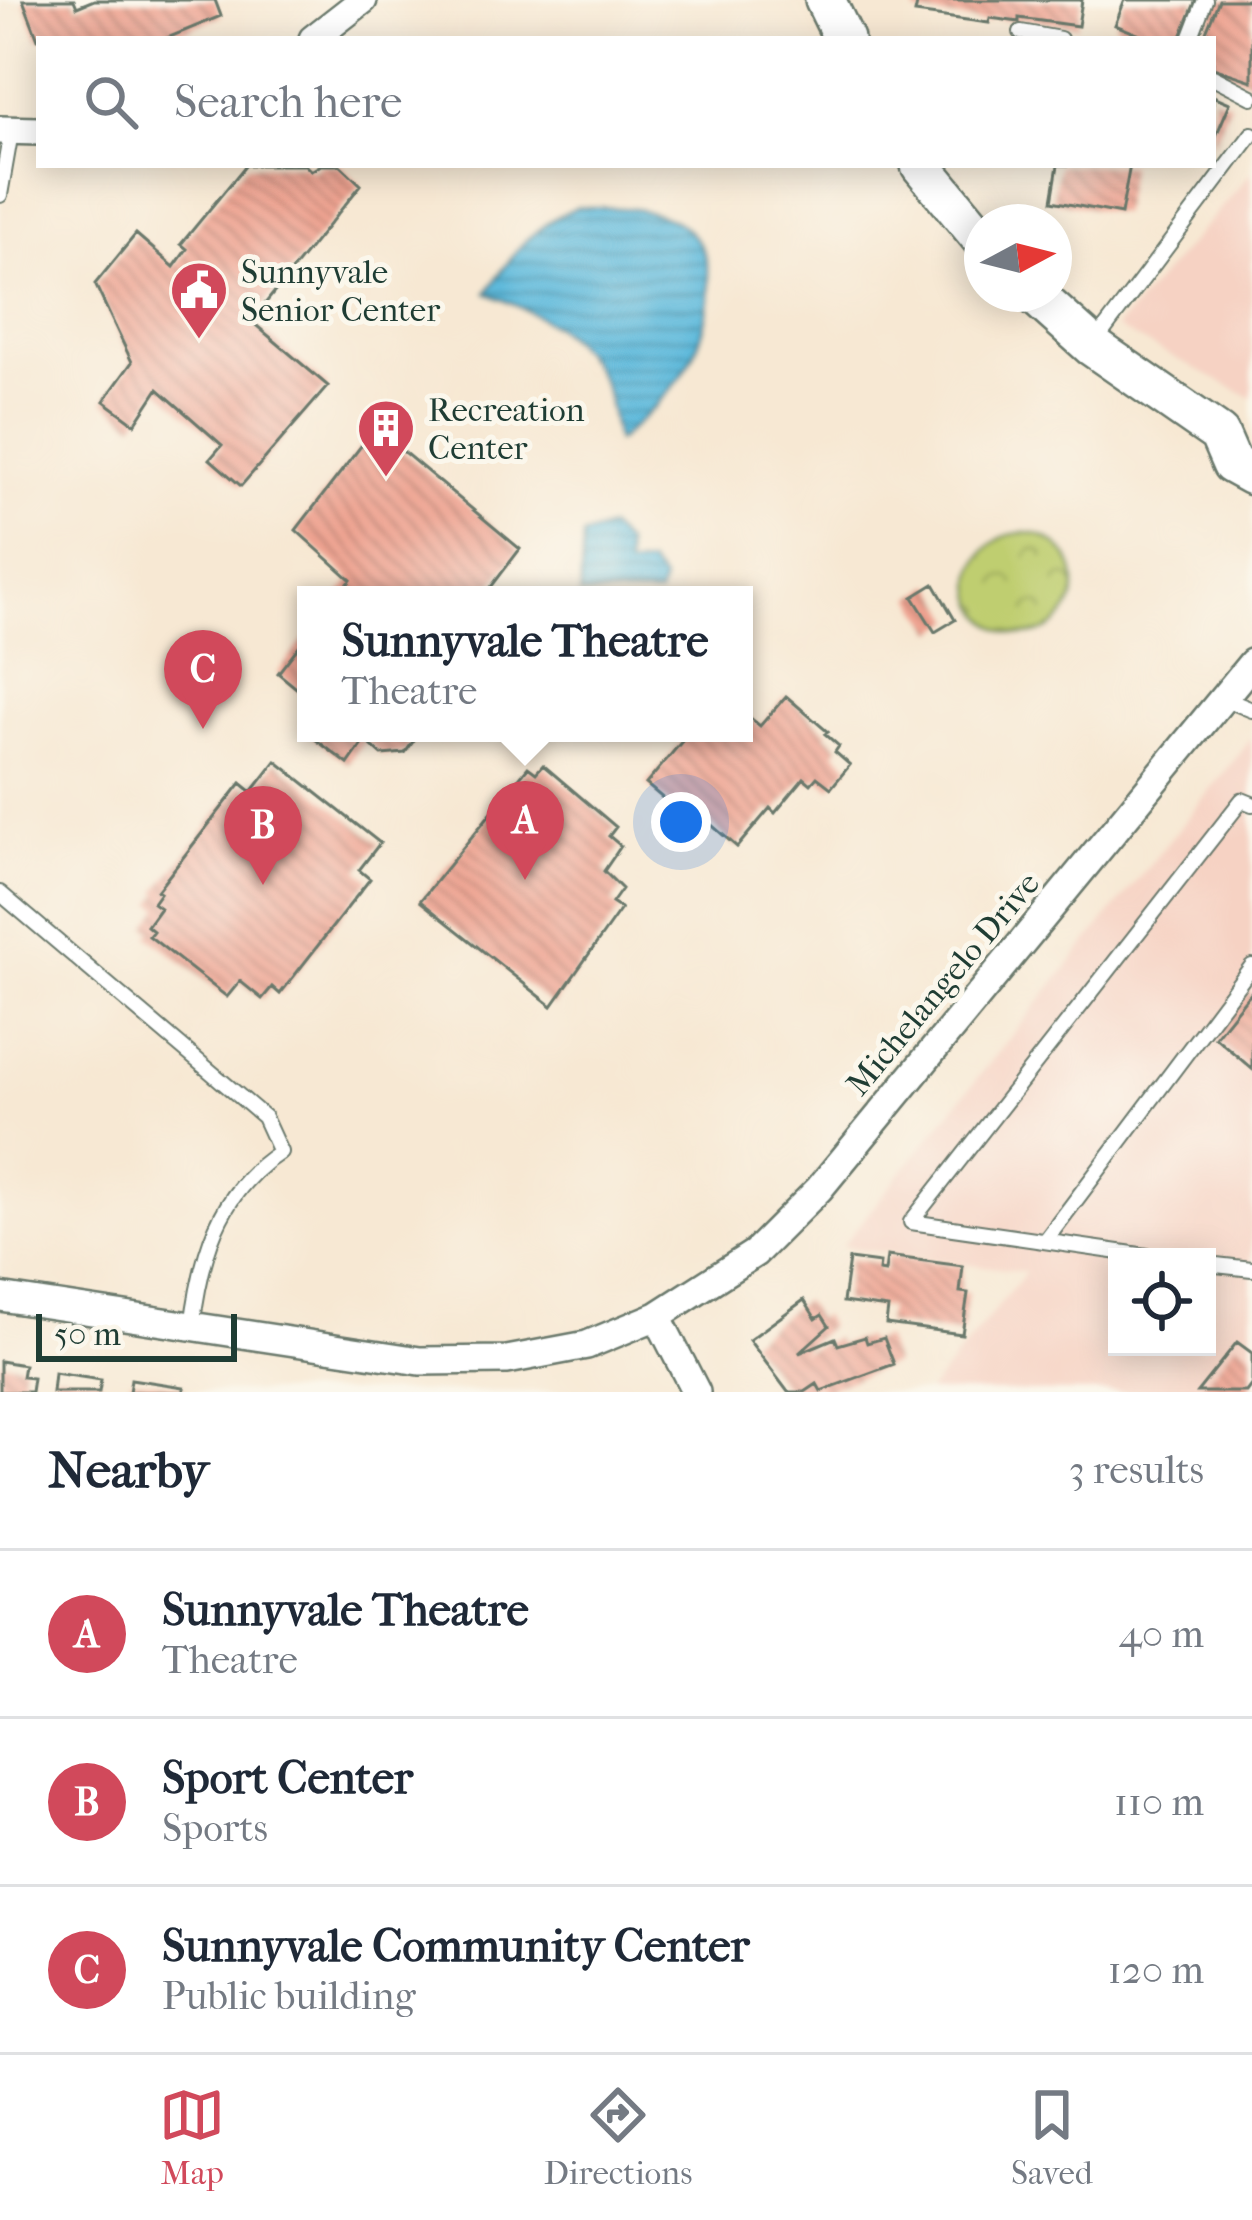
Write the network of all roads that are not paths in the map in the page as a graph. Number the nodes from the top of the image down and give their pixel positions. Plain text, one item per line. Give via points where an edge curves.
1 (364, 0) edge
2 (825, 0) edge
3 (1205, 0) edge
4 (1021, 32) dead end
5 (317, 36) edge
6 (843, 36) edge
7 (1043, 36) edge
8 (1191, 36) edge
9 (1216, 78) edge
10 (1252, 97) edge
11 (17, 131) edge
12 (1252, 134) edge
13 (923, 168) edge
14 (0, 195) edge
15 (964, 217) edge
16 (1054, 312) edge
17 (1092, 346) junction
18 (1235, 433) edge
19 (1252, 475) edge
20 (1252, 663) edge
21 (1225, 699) junction
22 (1252, 710) edge
23 (1252, 803) edge
24 (0, 893) edge
25 (1252, 966) edge
26 (1045, 1241) junction
27 (1108, 1250) edge
28 (1216, 1265) edge
29 (1252, 1269) edge
30 (0, 1297) edge
31 (657, 1316) junction
32 (192, 1327) junction
33 (696, 1392) edge

1 - 5 street
2 - 6 main road
3 - 8 lane
4 - 7 lane
9 - 10 lane
11 - 14 lane
12 - 17 lane
13 - 15 main road
16 - 17 main road
17 - 18 main road
18 - 19 main road via 1232,464
20 - 21 street, Michelangelo Drive
21 - 22 lane
21 - 31 street, Michelangelo Drive via 819,1189 755,1253
23 - 26 lane via 1242,800 911,1222
24 - 32 lane via 264,1118 280,1152 255,1168 220,1213
25 - 26 lane
26 - 27 lane
28 - 29 lane
30 - 32 street, Michelangelo Drive
31 - 32 street, Michelangelo Drive via 587,1345 507,1360 420,1361
31 - 33 street

